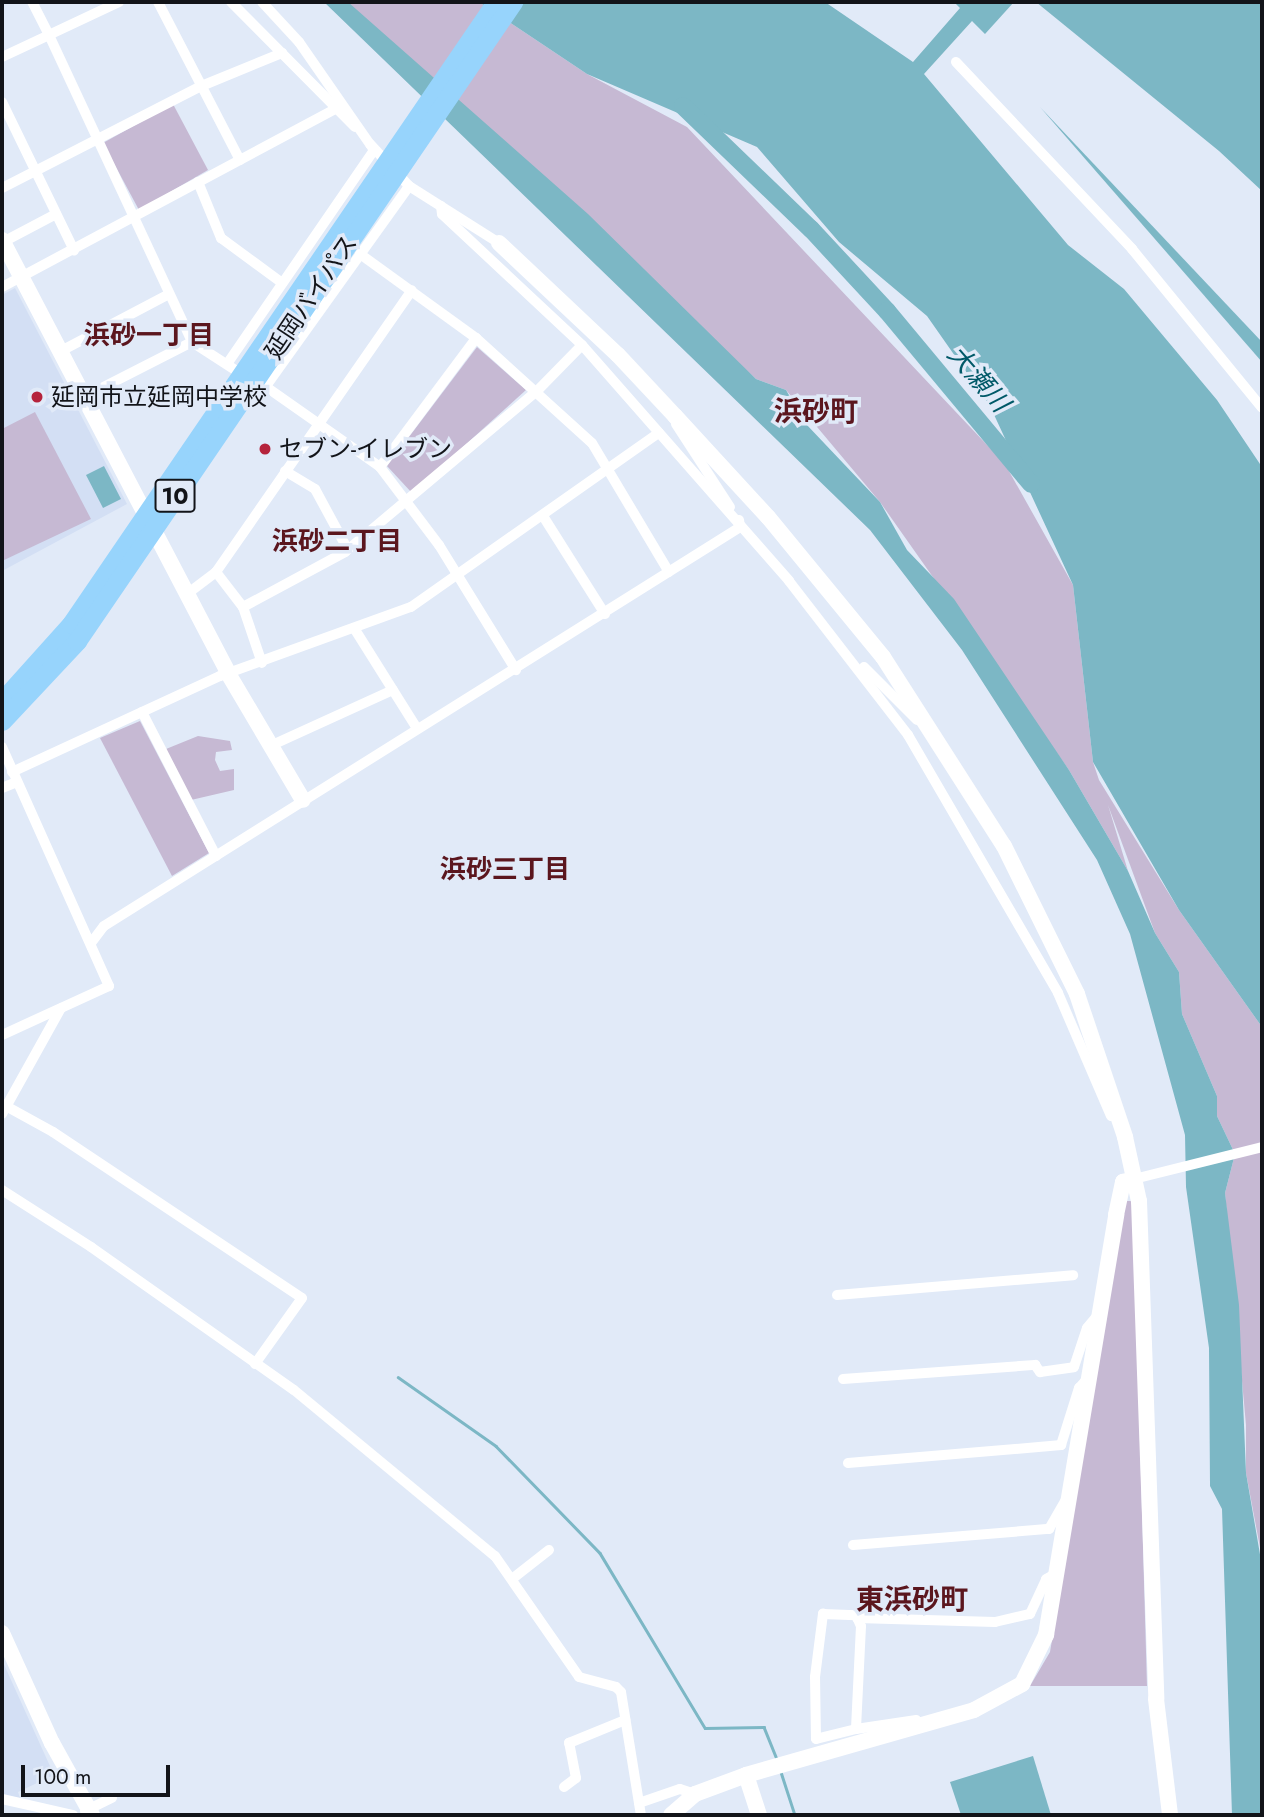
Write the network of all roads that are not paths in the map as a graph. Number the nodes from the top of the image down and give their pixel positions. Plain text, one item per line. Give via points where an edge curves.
1 (32, 2) edge
2 (119, 2) edge
3 (158, 2) edge
4 (231, 2) edge
5 (262, 2) edge
6 (496, 2) edge
7 (513, 2) edge
8 (105, 5) edge
9 (49, 35) junction
10 (282, 53) junction
11 (2, 57) edge
12 (956, 62) dead end
13 (199, 87) junction
14 (2, 102) edge
15 (335, 109) junction
16 (99, 139) junction
17 (374, 150) junction
18 (240, 160) junction
19 (35, 171) junction
20 (198, 182) junction
21 (409, 187) junction
22 (2, 188) edge
23 (441, 206) junction
24 (56, 214) junction
25 (134, 216) junction
26 (2, 241) edge
27 (499, 243) joint
28 (74, 250) junction
29 (360, 254) junction
30 (330, 255) junction
31 (21, 277) junction
32 (282, 283) junction
33 (2, 287) edge
34 (412, 290) junction
35 (169, 293) junction
36 (476, 338) junction
37 (192, 342) junction
38 (582, 345) junction
39 (61, 351) junction
40 (247, 376) junction
41 (537, 391) junction
42 (84, 397) junction
43 (1262, 408) edge
44 (675, 416) junction
45 (318, 425) junction
46 (659, 433) junction
47 (380, 467) junction
48 (285, 471) junction
49 (608, 472) junction
50 (410, 502) junction
51 (543, 516) junction
52 (150, 520) junction
53 (740, 527) junction
54 (348, 550) junction
55 (216, 572) junction
56 (669, 572) junction
57 (458, 576) junction
58 (187, 594) junction
59 (243, 607) junction
60 (604, 614) junction
61 (354, 628) junction
62 (850, 658) junction
63 (261, 663) junction
64 (516, 670) junction
65 (229, 675) junction
66 (393, 690) junction
67 (2, 701) edge
68 (142, 712) junction
69 (2, 721) edge
70 (416, 727) junction
71 (934, 731) junction
72 (270, 746) junction
73 (2, 747) edge
74 (15, 777) junction
75 (2, 789) edge
76 (303, 800) junction
77 (216, 856) junction
78 (91, 943) junction
79 (61, 1008) junction
80 (2, 1035) edge
81 (3, 1108) edge
82 (1125, 1138) junction
83 (1262, 1147) edge
84 (1139, 1178) junction
85 (2, 1190) edge
86 (1073, 1275) dead end
87 (837, 1295) dead end
88 (1099, 1314) junction
89 (255, 1364) junction
90 (1088, 1377) junction
91 (843, 1379) dead end
92 (848, 1463) dead end
93 (1070, 1494) junction
94 (853, 1545) dead end
95 (550, 1550) dead end
96 (1057, 1573) junction
97 (512, 1579) junction
98 (857, 1618) junction
99 (2, 1633) edge
100 (957, 1714) junction
101 (625, 1720) junction
102 (856, 1729) junction
103 (747, 1775) junction
104 (564, 1787) dead end
105 (695, 1794) junction
106 (112, 1798) dead end
107 (2, 1799) edge
108 (640, 1809) edge
109 (82, 1814) edge
110 (671, 1815) edge
111 (759, 1815) edge
112 (1170, 1815) edge

1 - 9 street
2 - 8 street
3 - 13 street
4 - 10 street
5 - 17 street via 299,42
6 - 30 highway, 延岡バイパス / 10
7 - 30 highway, 延岡バイパス / 10
8 - 9 street
9 - 11 street
9 - 16 street
10 - 13 street
10 - 15 street
12 - 43 street via 1132,249
13 - 16 street
13 - 18 street
14 - 19 street
15 - 17 street
15 - 18 street
16 - 19 street
16 - 25 street
17 - 21 street
17 - 32 street
18 - 20 street
19 - 22 street
19 - 24 street
20 - 25 street
20 - 32 street via 221,238
21 - 23 street
21 - 29 street
23 - 27 street
23 - 38 street via 442,214
24 - 26 street
24 - 28 street
25 - 28 street
25 - 35 street
26 - 31 street
27 - 44 street via 618,355
28 - 31 street
29 - 34 street
29 - 40 street
30 - 40 highway, 延岡バイパス / 10
31 - 33 street
31 - 39 street
32 - 40 street
34 - 36 street
34 - 45 street
35 - 37 street
35 - 39 street
36 - 41 street
36 - 47 street
37 - 40 street
37 - 42 street
38 - 41 street
38 - 46 street
39 - 42 street
40 - 45 street
40 - 52 highway, 延岡バイパス / 10
41 - 49 street via 592,443
41 - 50 street
42 - 52 street
44 - 53 street via 677,428
44 - 71 street via 843,606
45 - 47 street
45 - 48 street
46 - 49 street
46 - 53 street
47 - 50 street
48 - 54 street via 314,489
48 - 55 street
49 - 51 street
49 - 56 street
50 - 54 street
50 - 57 street
51 - 57 street
51 - 60 street
52 - 58 street
52 - 67 highway, 延岡バイパス / 10 via 71,624
52 - 69 highway, 延岡バイパス / 10 via 77,641
53 - 56 street
53 - 62 street
54 - 59 street
55 - 58 street
55 - 59 street
56 - 60 street
57 - 61 street via 411,607
57 - 64 street
58 - 65 street
59 - 63 street
60 - 64 street
61 - 63 street
61 - 66 street
62 - 71 street via 926,729
62 - 82 street via 908,735 999,886 1058,993 1117,1130
63 - 65 street
64 - 70 street via 424,727
65 - 68 street
65 - 72 street
66 - 70 street
66 - 72 street
68 - 74 street
68 - 77 street
70 - 76 street
71 - 82 street via 1051,934 1077,994
72 - 76 street
73 - 74 street
74 - 75 street
74 - 78 street
76 - 77 street
77 - 78 street via 104,926
78 - 79 street via 109,986
79 - 80 street
79 - 81 street
81 - 89 street via 53,1132 302,1298
82 - 84 street
83 - 84 street
84 - 88 street via 1123,1182
84 - 112 street via 1156,1699
85 - 89 street
86 - 87 street
88 - 90 street
88 - 91 street via 1087,1328 1074,1367 1040,1372 1035,1365
89 - 97 street via 433,1502 495,1556
90 - 92 street via 1079,1388 1061,1445
90 - 93 street
93 - 94 street via 1049,1529
93 - 96 street
95 - 97 street
96 - 98 street via 1046,1579 1030,1614 995,1622
96 - 100 street via 1046,1635 1022,1684 993,1702
97 - 101 street via 579,1677 616,1687
98 - 102 street via 861,1626
98 - 102 street via 823,1614 815,1676 816,1739
99 - 109 street
100 - 102 street
100 - 103 street
101 - 104 street via 569,1743 576,1778
101 - 108 street
103 - 105 street
103 - 111 street
105 - 108 street via 680,1789
105 - 110 street
106 - 109 street
107 - 109 street

